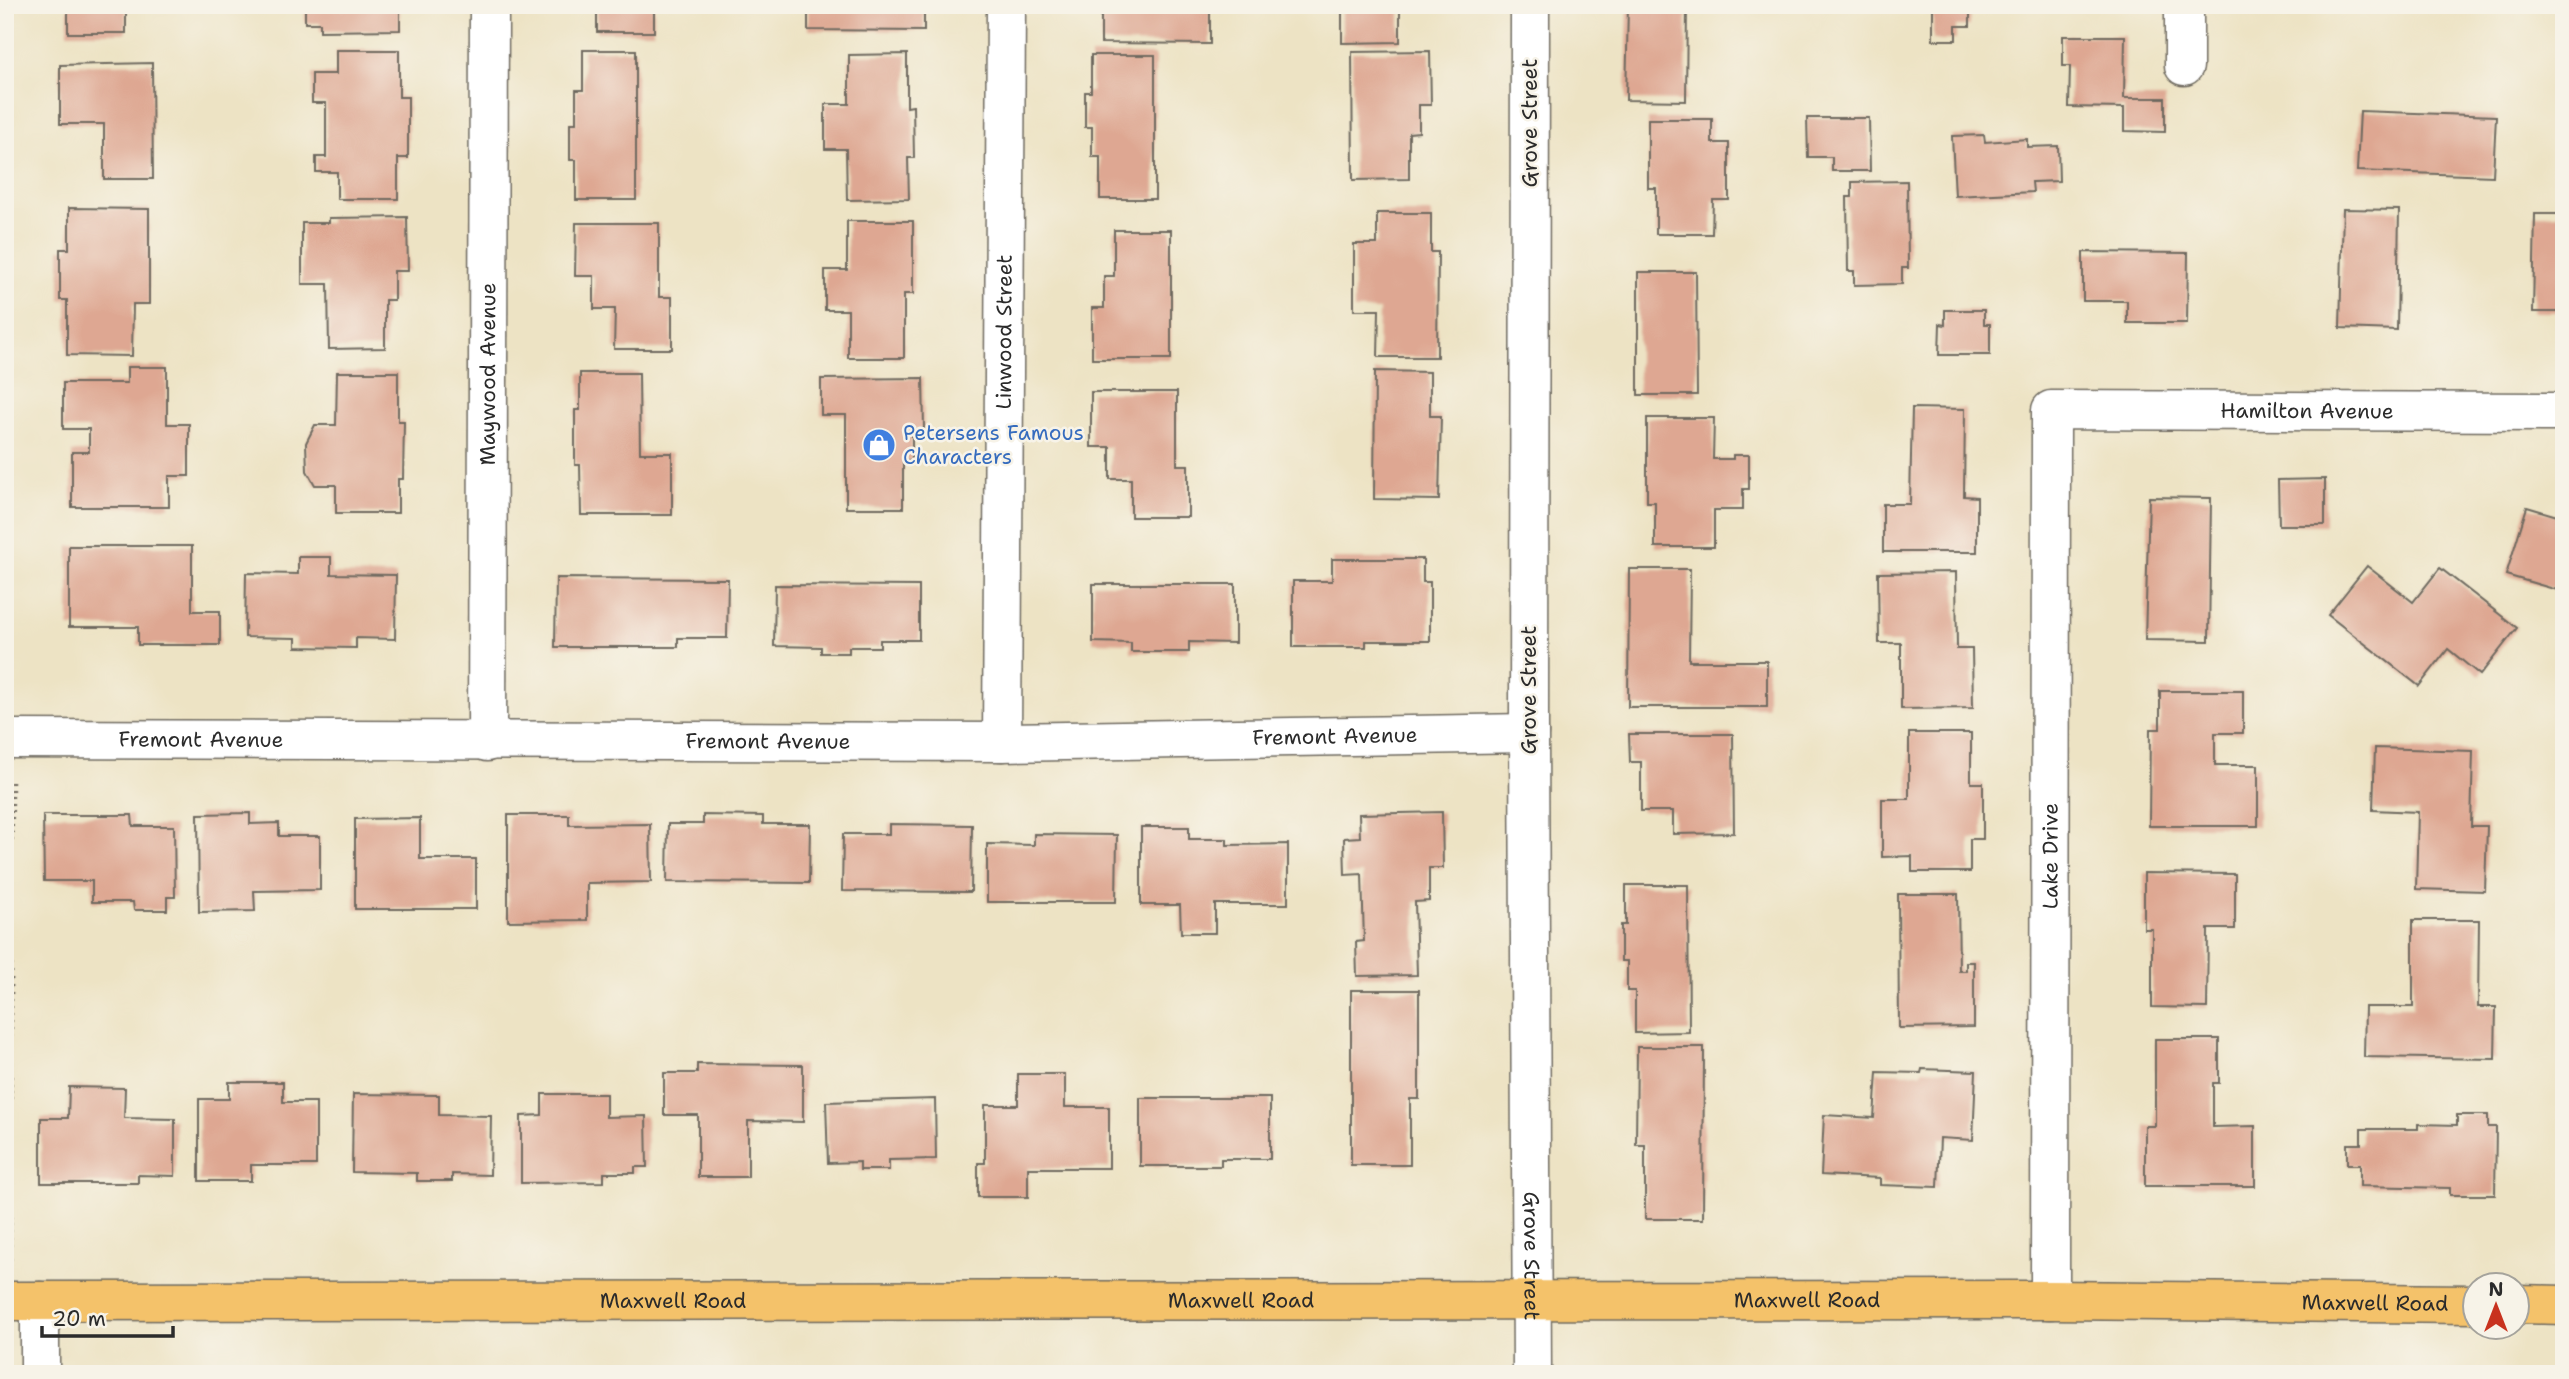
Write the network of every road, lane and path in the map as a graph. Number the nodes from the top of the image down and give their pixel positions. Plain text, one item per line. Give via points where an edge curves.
1 (489, 5) edge
2 (1006, 5) edge
3 (1531, 5) edge
4 (2185, 5) edge
5 (2184, 66) dead end
6 (2051, 410) joint
7 (2564, 412) edge
8 (1529, 733) junction
9 (9, 739) edge
10 (487, 742) junction
11 (1002, 742) junction
12 (2050, 1300) junction
13 (18, 1301) edge
14 (1531, 1301) junction
15 (2460, 1304) edge
16 (2530, 1304) edge
17 (2564, 1305) edge
18 (40, 1374) edge
19 (1532, 1374) edge

1 - 10 street, Maywood Avenue
2 - 11 street, Linwood Street
3 - 8 street, Grove Street
4 - 5 street
6 - 7 street, Hamilton Avenue
6 - 12 street, Lake Drive
8 - 11 street, Fremont Avenue
8 - 14 street, Grove Street
9 - 10 street, Fremont Avenue
9 - 13 path
10 - 11 street, Fremont Avenue
12 - 14 main road, Maxwell Road
12 - 15 main road, Maxwell Road
13 - 14 main road, Maxwell Road
13 - 18 street
14 - 19 street, Grove Street
16 - 17 main road

